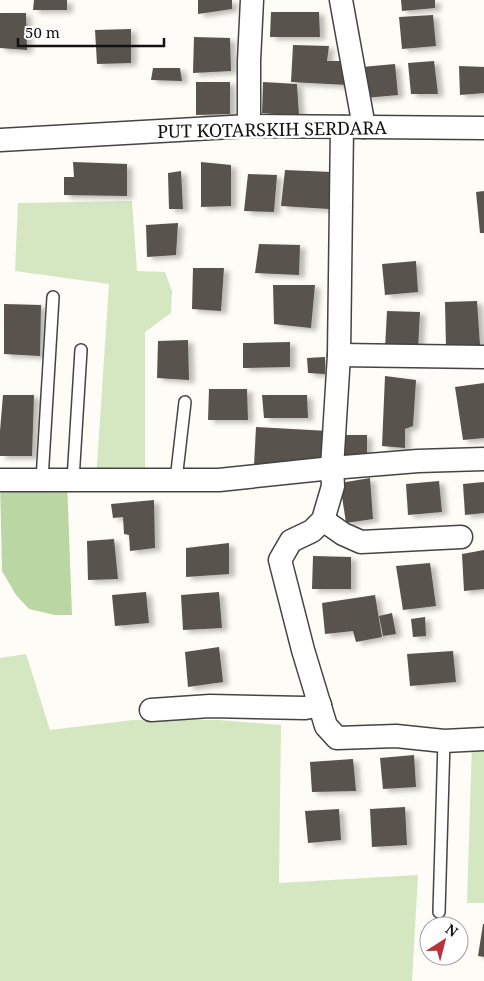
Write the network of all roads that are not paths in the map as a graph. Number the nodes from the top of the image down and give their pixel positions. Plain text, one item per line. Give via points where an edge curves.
1 (252, 0) edge
2 (341, 0) edge
3 (249, 126) junction
4 (342, 127) junction
5 (364, 127) junction
6 (484, 128) edge
7 (0, 140) edge
8 (52, 297) dead end
9 (81, 350) dead end
10 (338, 355) junction
11 (484, 358) edge
12 (185, 402) dead end
13 (484, 459) edge
14 (332, 468) junction
15 (0, 480) edge
16 (42, 480) junction
17 (73, 480) junction
18 (176, 480) junction
19 (324, 520) junction
20 (460, 537) dead end
21 (320, 705) junction
22 (152, 710) dead end
23 (484, 738) edge
24 (444, 741) junction
25 (438, 912) dead end

1 - 3 street
2 - 5 street
3 - 4 street, PUT KOTARSKIH SERDARA
3 - 7 street, PUT KOTARSKIH SERDARA
4 - 5 street, PUT KOTARSKIH SERDARA
4 - 10 street
5 - 6 street, PUT KOTARSKIH SERDARA
8 - 16 lane
9 - 17 lane
10 - 11 street
10 - 14 street
12 - 18 lane
13 - 14 street
14 - 18 street via 219,480
14 - 19 street via 333,486
15 - 16 street
16 - 17 street
17 - 18 street
19 - 20 street via 361,542
19 - 21 street via 291,542 280,560
21 - 22 street via 305,708 210,706
21 - 24 street via 326,726 337,738 396,736
23 - 24 street
24 - 25 lane

